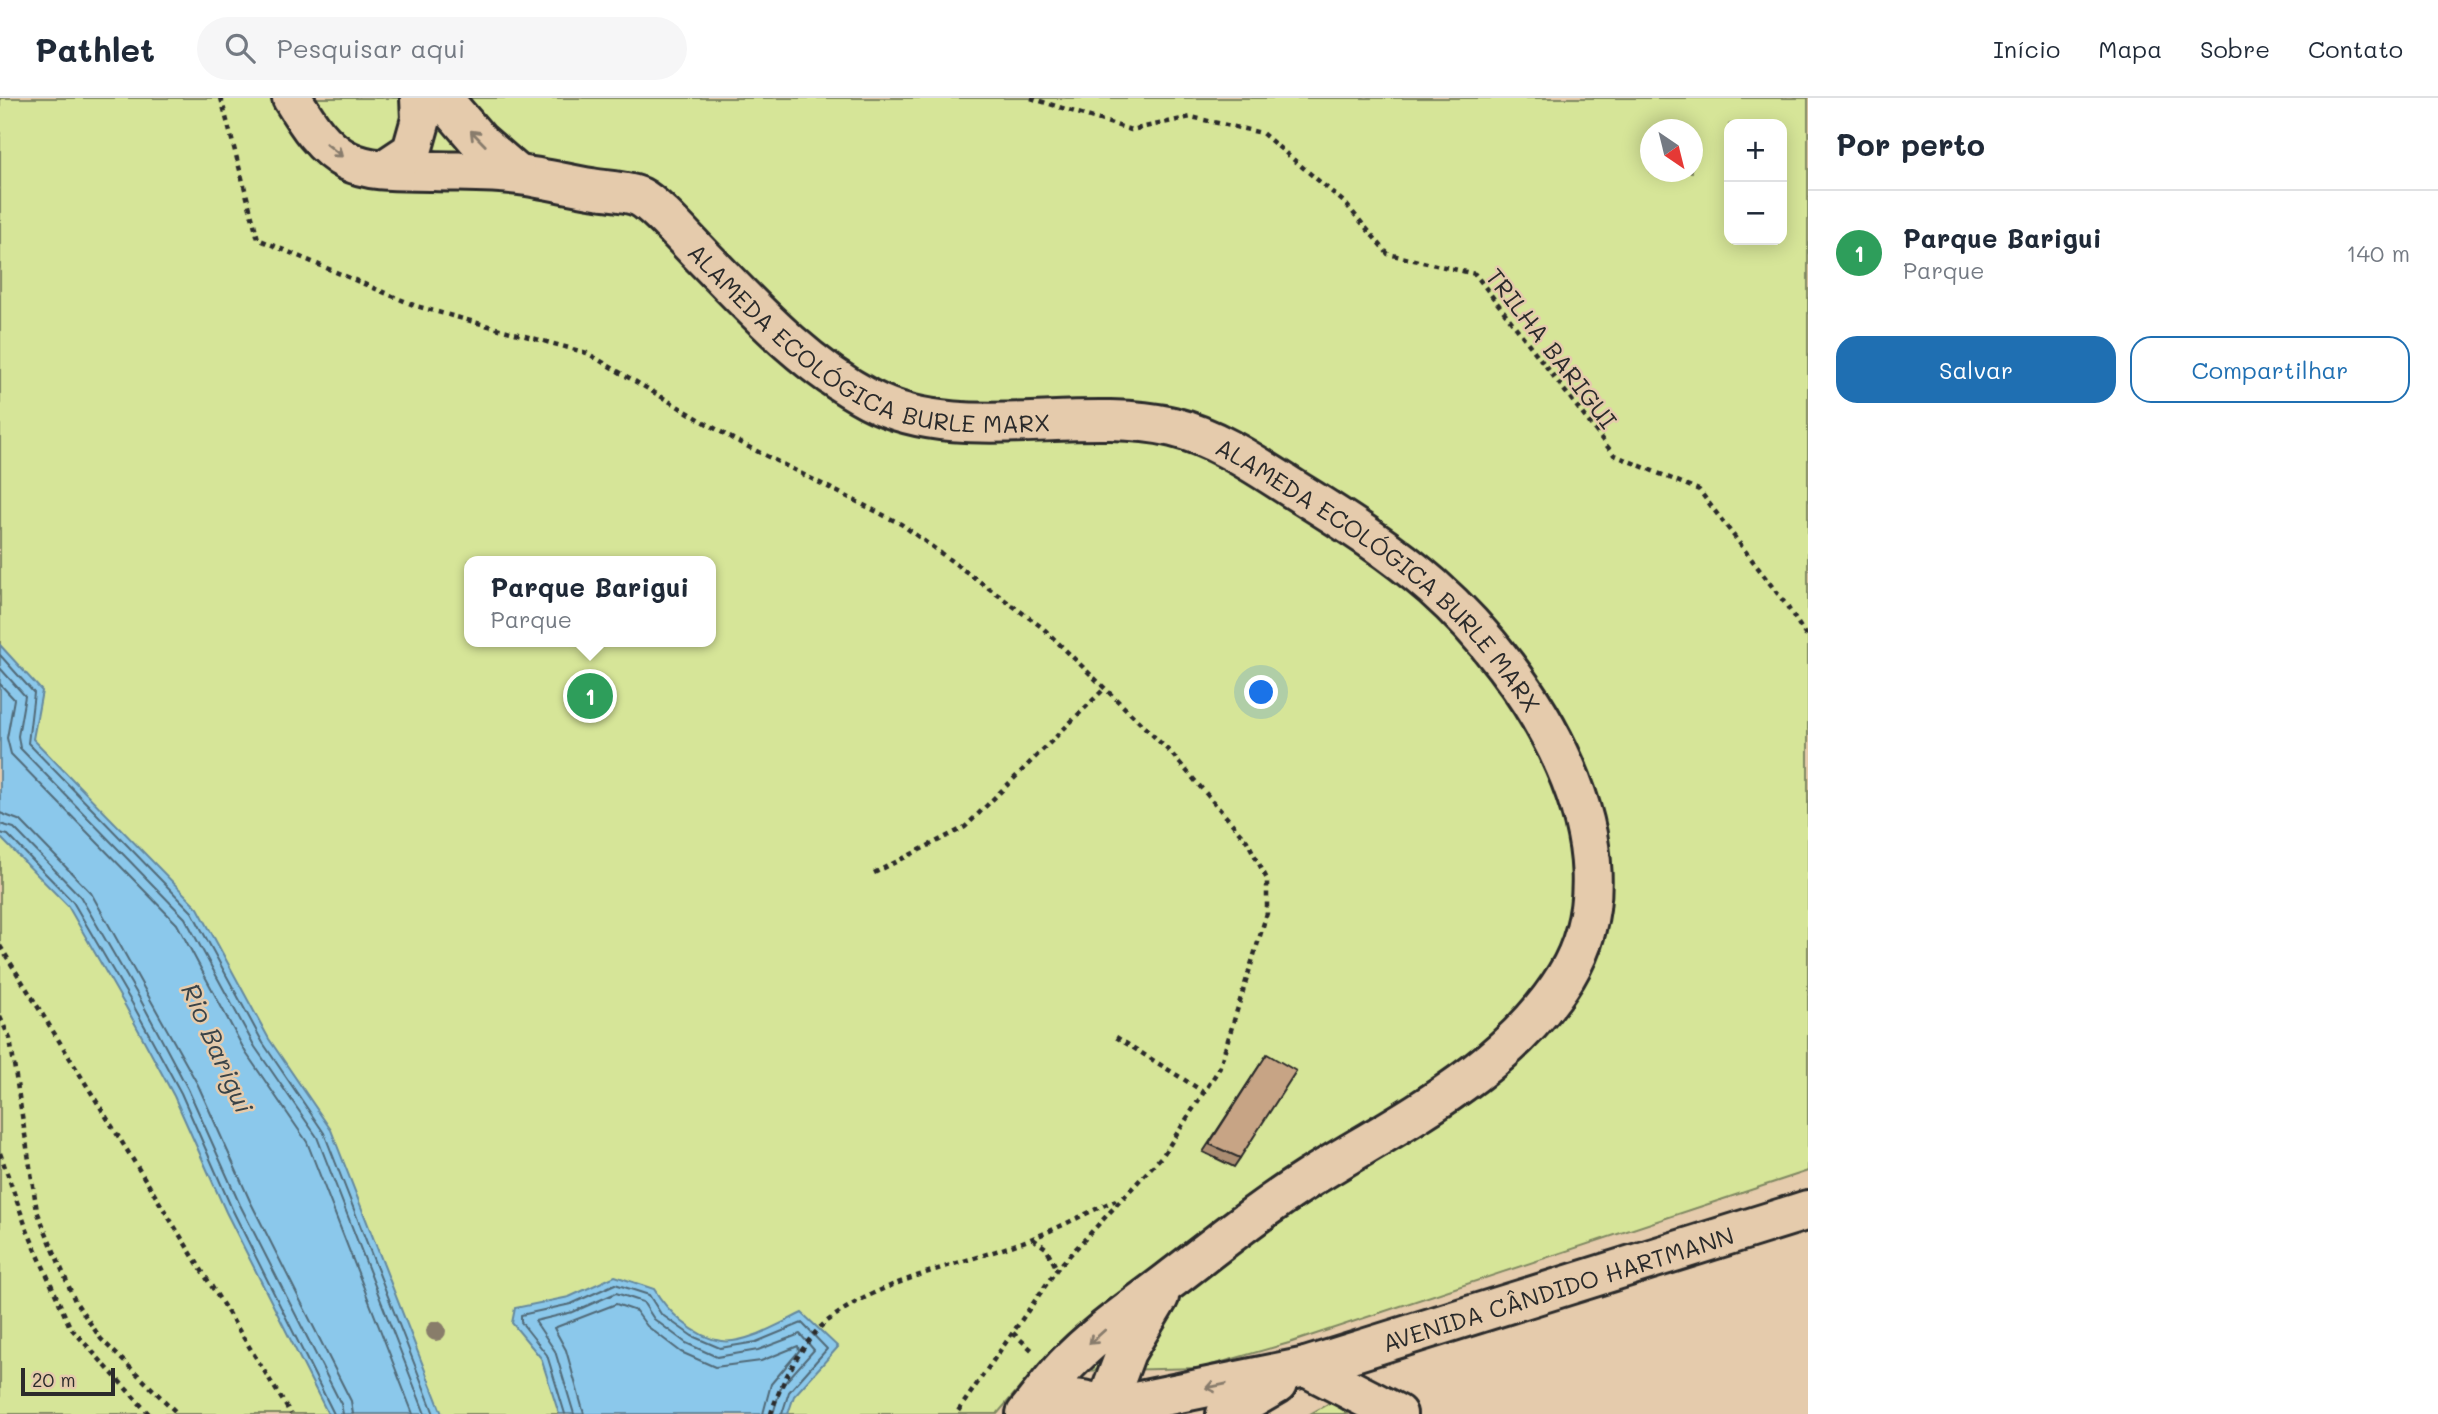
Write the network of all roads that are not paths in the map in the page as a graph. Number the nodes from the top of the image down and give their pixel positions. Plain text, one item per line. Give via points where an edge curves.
1 (292, 98) edge
2 (420, 98) edge
3 (442, 98) edge
4 (385, 169) junction
5 (517, 174) junction
6 (1808, 1210) edge
7 (1170, 1280) junction
8 (1307, 1367) junction
9 (1108, 1411) edge
10 (1027, 1414) edge
11 (1226, 1414) edge
12 (1397, 1414) edge

1 -> 4 main road, ALAMEDA ECOLÓGICA BURLE MARX via 314,134 349,162
2 - 4 main road via 421,119 412,151
5 -> 3 main road via 479,141
4 - 5 main road, ALAMEDA ECOLÓGICA BURLE MARX
5 - 7 main road, ALAMEDA ECOLÓGICA BURLE MARX via 640,197 789,344 873,401 913,415 957,420 1158,425 1227,447 1341,519 1434,588 1519,683 1538,715 1578,798 1589,847 1591,894 1584,938 1567,974 1542,1009 1474,1074 1255,1214
6 - 8 main road, AVENIDA CÂNDIDO HARTMANN
7 - 9 main road, ALAMEDA ECOLÓGICA BURLE MARX via 1136,1334
7 -> 10 main road, ALAMEDA ECOLÓGICA BURLE MARX via 1065,1366
8 -> 9 main road, AVENIDA CÂNDIDO HARTMANN
8 - 11 main road, AVENIDA CÂNDIDO HARTMANN
8 - 12 main road
9 - 10 main road via 1084,1400 1063,1399

